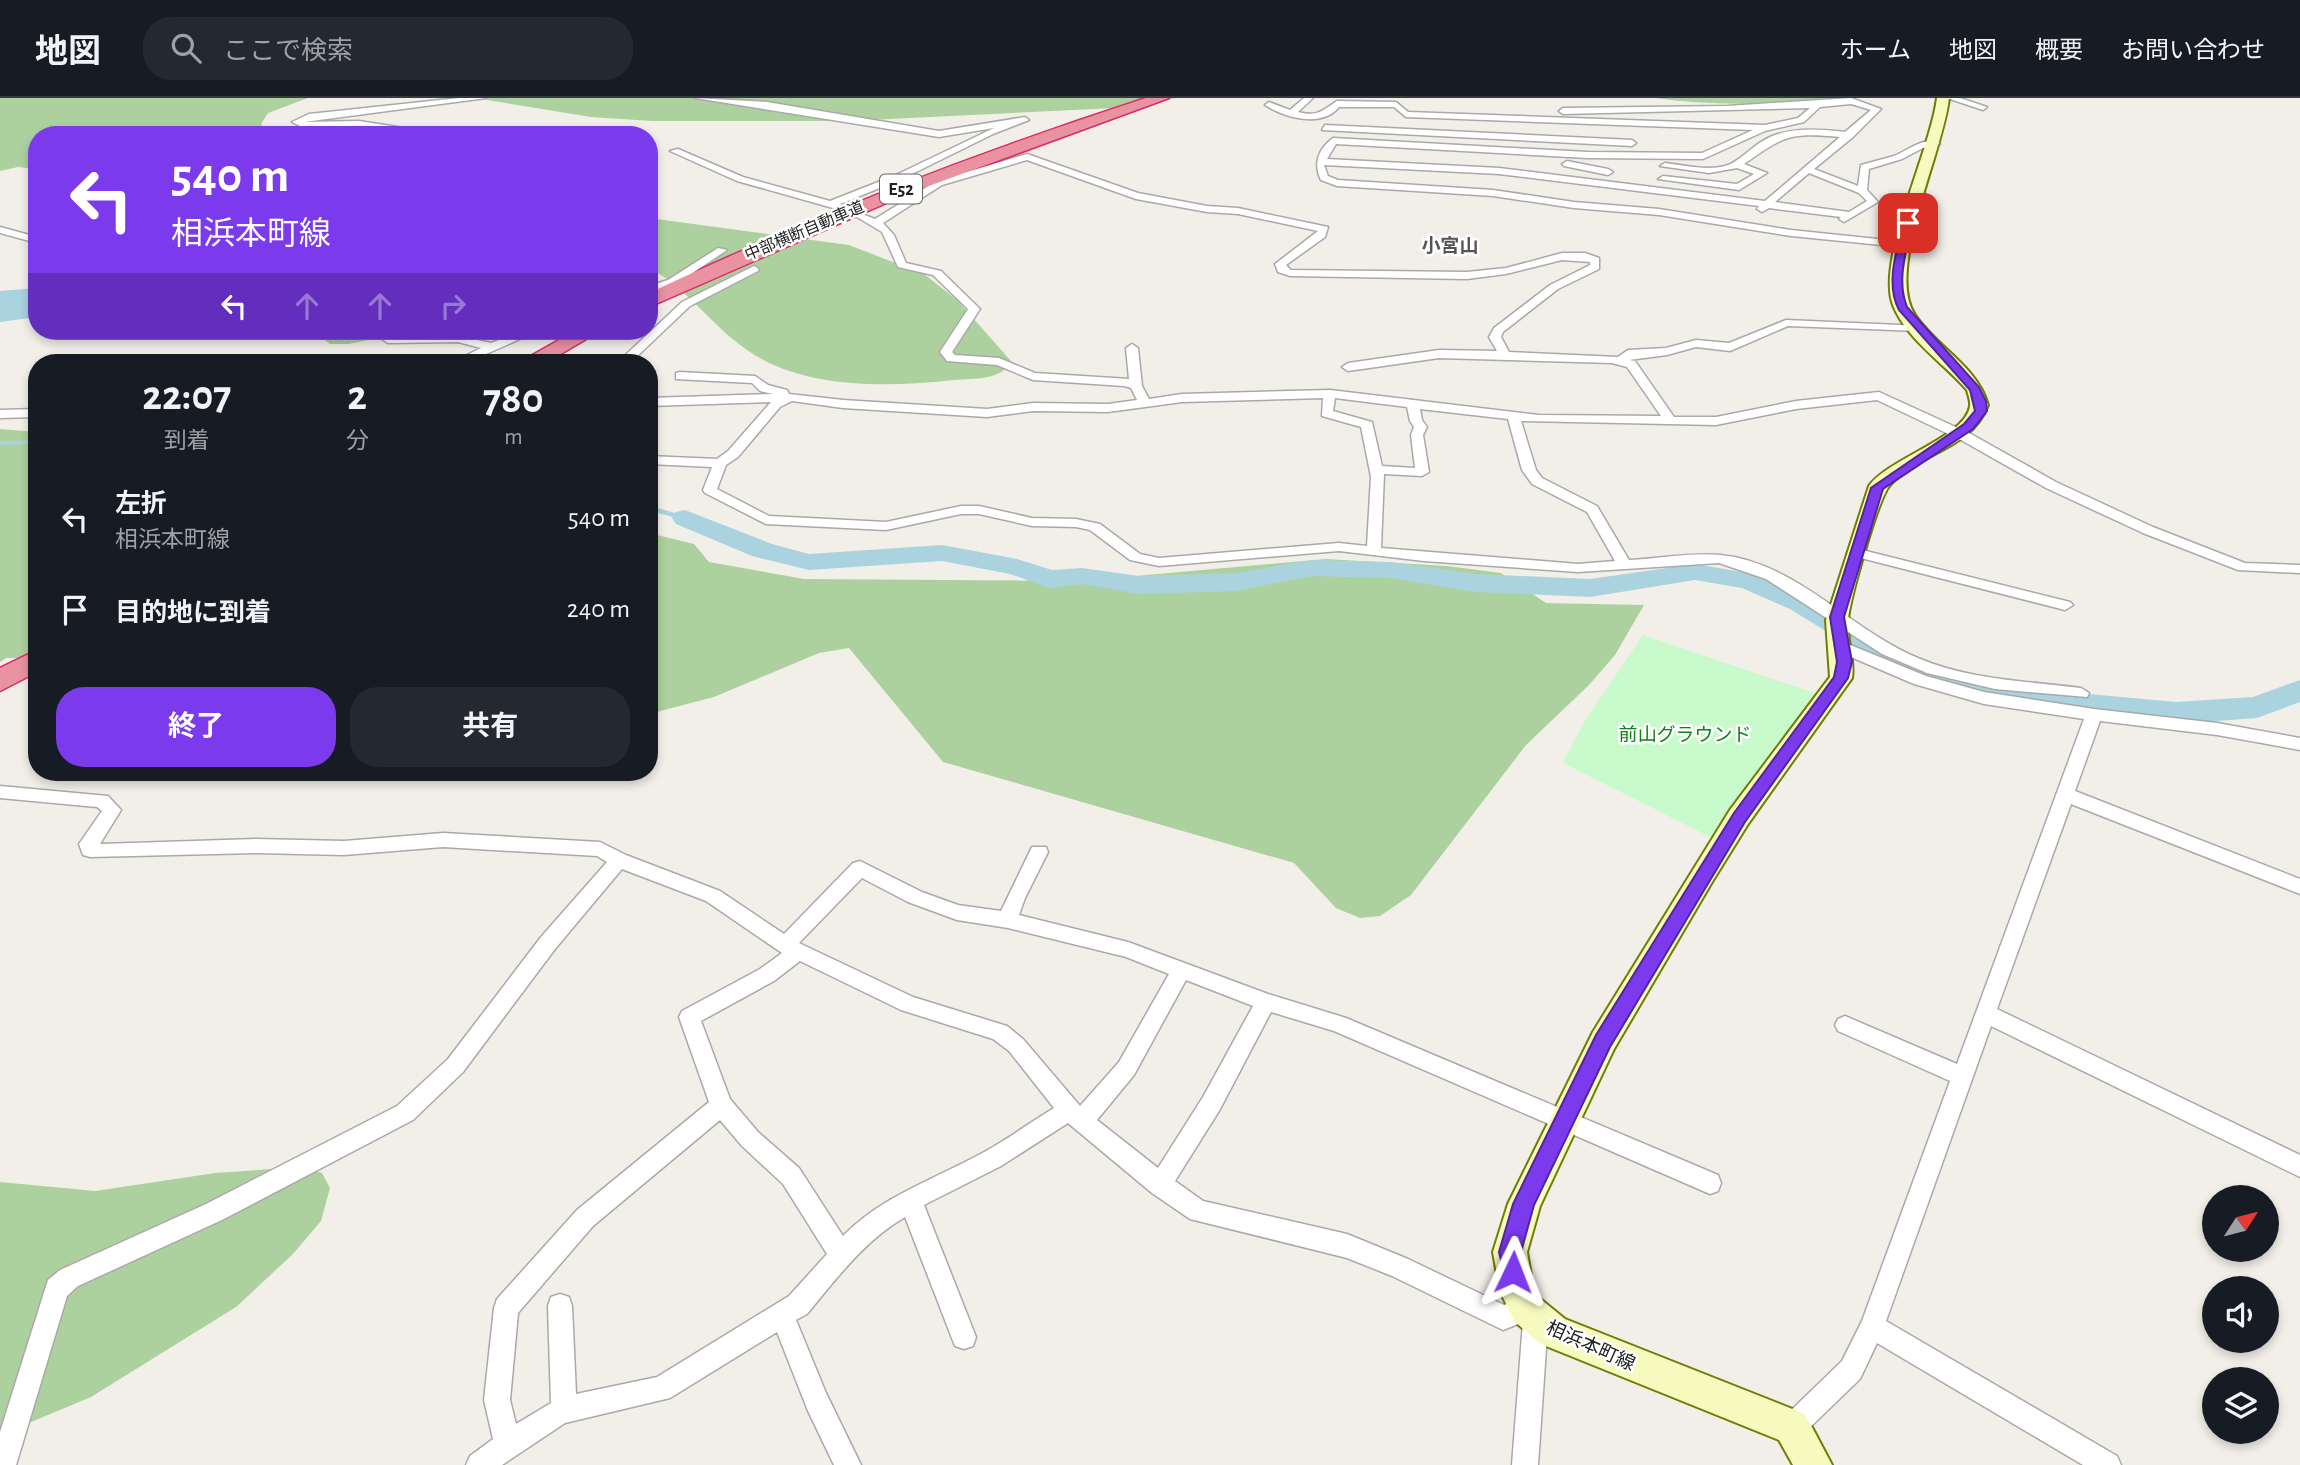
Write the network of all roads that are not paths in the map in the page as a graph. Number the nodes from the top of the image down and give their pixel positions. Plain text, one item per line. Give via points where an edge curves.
1 (482, 98) edge
2 (699, 98) edge
3 (1161, 98) edge
4 (1308, 98) edge
5 (1943, 98) edge
6 (1951, 98) edge
7 (1269, 105) dead end
8 (1818, 105) junction
9 (1983, 107) dead end
10 (1665, 109) junction
11 (1293, 112) junction
12 (1457, 116) junction
13 (1319, 118) junction
14 (1542, 121) junction
15 (1608, 124) junction
16 (306, 126) edge
17 (306, 126) edge
18 (375, 126) edge
19 (1677, 126) junction
20 (1325, 128) junction
21 (1765, 128) junction
22 (1459, 135) junction
23 (1850, 135) junction
24 (1333, 141) junction
25 (1615, 143) junction
26 (1640, 144) dead end
27 (1936, 144) junction
28 (1702, 145) dead end
29 (1728, 145) junction
30 (1460, 147) junction
31 (674, 151) dead end
32 (1319, 161) junction
33 (1567, 164) junction
34 (1737, 165) junction
35 (1461, 168) junction
36 (1809, 170) junction
37 (1615, 173) dead end
38 (1531, 174) junction
39 (1654, 177) dead end
40 (1662, 191) junction
41 (1862, 191) junction
42 (1514, 196) junction
43 (1769, 204) junction
44 (1660, 212) junction
45 (1852, 215) junction
46 (862, 217) dead end
47 (877, 222) junction
48 (1749, 226) junction
49 (0, 230) edge
50 (1821, 236) junction
51 (28, 238) edge
52 (1902, 244) junction
53 (722, 250) dead end
54 (754, 269) dead end
55 (658, 287) edge
56 (658, 297) edge
57 (1919, 328) junction
58 (658, 330) edge
59 (460, 340) edge
60 (510, 340) edge
61 (573, 340) edge
62 (648, 340) edge
63 (1132, 348) dead end
64 (486, 350) junction
65 (477, 354) edge
66 (490, 354) edge
67 (546, 354) edge
68 (633, 354) edge
69 (1505, 355) junction
70 (1622, 360) junction
71 (1348, 367) dead end
72 (680, 376) dead end
73 (1136, 386) junction
74 (1330, 394) junction
75 (788, 398) junction
76 (1144, 401) junction
77 (658, 402) edge
78 (1413, 404) junction
79 (28, 413) edge
80 (0, 414) edge
81 (1513, 415) junction
82 (1669, 419) junction
83 (1957, 433) junction
84 (658, 460) edge
85 (720, 463) junction
86 (1375, 470) junction
87 (1374, 550) junction
88 (1858, 553) junction
89 (1625, 565) junction
90 (2300, 569) edge
91 (2065, 605) dead end
92 (1839, 630) junction
93 (28, 664) edge
94 (0, 681) edge
95 (2081, 692) dead end
96 (2094, 715) junction
97 (2300, 744) edge
98 (0, 792) edge
99 (2064, 794) junction
100 (1039, 852) dead end
101 (619, 860) junction
102 (2300, 887) edge
103 (1008, 920) junction
104 (792, 949) junction
105 (1182, 969) junction
106 (1266, 1002) junction
107 (1985, 1013) junction
108 (1845, 1025) dead end
109 (1962, 1076) junction
110 (721, 1105) junction
111 (1075, 1115) junction
112 (1564, 1121) junction
113 (2300, 1166) edge
114 (1710, 1183) dead end
115 (1160, 1185) junction
116 (910, 1200) junction
117 (842, 1256) junction
118 (560, 1306) dead end
119 (1531, 1314) junction
120 (782, 1315) junction
121 (1872, 1326) junction
122 (964, 1337) dead end
123 (564, 1410) junction
124 (1792, 1427) junction
125 (508, 1445) junction
126 (3, 1465) edge
127 (479, 1465) edge
128 (848, 1465) edge
129 (1525, 1465) edge
130 (1813, 1465) edge
131 (2108, 1465) edge

1 - 17 street via 296,122
2 - 31 street via 939,134 1025,120 836,205 740,179
3 - 56 highway, 中部横断自動車道 / E52 via 942,172
4 - 11 street
5 - 27 main road, 相浜本町線
6 - 9 street
7 - 11 street
8 - 10 street
8 - 21 street via 1801,120
8 - 23 street via 1852,100 1874,106 1877,112
10 - 14 street via 1551,112 1542,114
10 - 19 street
11 - 13 street
12 - 13 street via 1406,114 1396,106 1348,102 1337,104 1333,112
12 - 14 street
12 - 22 street
13 - 20 street
14 - 15 street
15 - 19 street
15 - 25 street
16 - 18 street
19 - 21 street
20 - 22 street
20 - 24 street
21 - 29 street
22 - 25 street
22 - 30 street
23 - 34 street via 1807,132 1778,137
23 - 36 street
24 - 30 street
24 - 32 street
25 - 26 street
27 - 41 street via 1867,164
27 - 52 main road, 相浜本町線
28 - 29 street
29 - 30 street via 1703,156
30 - 35 street
32 - 35 street
32 - 42 street via 1324,178 1337,183
33 - 34 street via 1609,161 1716,170
33 - 37 street
33 - 38 street
34 - 39 street via 1762,173 1740,187
35 - 38 street
36 - 41 street
36 - 43 street
38 - 40 street
38 - 42 street
40 - 43 street
40 - 44 street
41 - 45 street via 1873,202
42 - 44 street
43 - 45 street
43 - 48 street via 1749,220
44 - 48 street
45 - 50 street via 1821,230
46 - 47 street
47 - 69 street via 939,183 1027,157 1136,196 1324,229 1280,264 1290,273 1442,277 1505,271 1570,256 1595,260 1595,267 1554,287 1494,334
47 - 73 street via 890,232 902,265 937,273 974,309 946,352 951,358 999,362 1033,376 1112,380
48 - 50 street
49 - 51 street
50 - 52 street
52 - 57 main road, 相浜本町線 via 1896,288 1902,308
53 - 55 street
54 - 58 street via 686,304
57 - 70 street via 1786,323 1730,347 1696,343 1629,354
57 - 83 main road, 相浜本町線 via 1969,381 1981,401 1979,416
59 - 64 street
60 - 64 street
61 - 67 highway
62 - 68 street
63 - 73 street
64 - 65 street
64 - 66 street
69 - 70 street
69 - 71 street via 1439,354
70 - 82 street via 1631,364
72 - 75 street via 755,380
73 - 76 street
74 - 76 street
74 - 78 street
74 - 86 street via 1326,413 1367,425
75 - 76 street via 987,413 1108,408
75 - 77 street
75 - 85 street via 776,404
78 - 81 street
78 - 86 street via 1421,427 1417,435 1422,472
79 - 80 street
81 - 82 street
81 - 89 street via 1537,481 1592,509
82 - 83 street via 1716,421 1870,395
83 - 88 main road, 相浜本町線 via 1880,483
83 - 90 street via 2078,499 2200,552 2243,566
84 - 85 street
85 - 87 street via 710,490 766,520 886,526 979,510 1032,522 1095,527 1135,557 1159,562 1316,548
86 - 87 street
87 - 89 street via 1525,565
88 - 91 street
88 - 92 main road, 相浜本町線
89 - 92 street via 1700,558 1738,561 1769,574
92 - 95 street via 1940,672
92 - 96 street via 1920,680 1964,693
92 - 112 main road, 相浜本町線 via 1844,662 1841,678 1739,817 1603,1041
93 - 94 highway
96 - 97 street
96 - 99 street
98 - 101 street via 102,801 112,810 88,844 90,850 344,848 443,840 600,849
99 - 102 street
99 - 107 street
100 - 103 street
101 - 104 street via 713,895
101 - 126 street via 452,1072 426,1098 405,1114 214,1212 69,1278 57,1289
103 - 104 street via 957,912 915,897 860,868
103 - 105 street via 1128,950
104 - 110 street via 767,975 689,1017
104 - 111 street via 908,1004 1000,1032
105 - 106 street
105 - 111 street via 1115,1088
106 - 112 street via 1339,1024
106 - 115 street
107 - 109 street
107 - 113 street
108 - 109 street
109 - 121 street
110 - 117 street via 750,1139 791,1175
110 - 125 street via 665,1156 585,1217 506,1308 497,1400
111 - 115 street
111 - 116 street
112 - 114 street
112 - 119 main road, 相浜本町線 via 1524,1204 1510,1252 1517,1291
115 - 119 street via 1198,1211 1347,1247 1400,1267 1503,1318
116 - 117 street via 876,1221
116 - 122 street
117 - 120 street via 814,1290
118 - 123 street
119 - 124 main road, 相浜本町線 via 1553,1332
119 - 129 street
120 - 123 street via 662,1390
120 - 128 street
121 - 124 street via 1851,1370
121 - 131 street
123 - 125 street
124 - 130 main road
125 - 127 street

